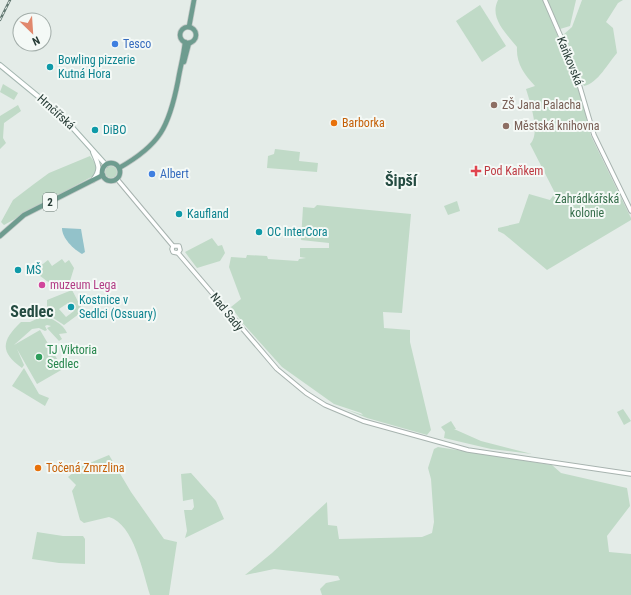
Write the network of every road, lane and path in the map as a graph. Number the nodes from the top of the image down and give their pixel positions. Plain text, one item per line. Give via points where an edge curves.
1 (194, 0) edge
2 (545, 0) edge
3 (189, 27) junction
4 (187, 42) junction
5 (0, 65) edge
6 (92, 148) junction
7 (106, 165) junction
8 (118, 168) junction
9 (103, 175) junction
10 (117, 179) junction
11 (92, 181) junction
12 (631, 211) edge
13 (0, 236) edge
14 (631, 474) edge

1 - 3 main road
2 - 12 street, Kaňkovská via 574,67 594,135
3 - 4 main road via 180,33 181,38
3 - 4 main road via 196,35 194,40
4 - 8 main road via 169,119 158,138 141,154
5 - 6 main road, Hrnčířská via 62,116
6 - 7 main road, Hrnčířská
6 - 11 main road via 99,168
7 - 8 main road via 112,163
7 - 9 main road via 102,171
8 - 10 main road via 120,173
9 - 10 main road via 108,181
9 - 11 main road, 2
10 - 14 street, Nad Sady via 173,246 179,246 178,253 277,369 325,405 363,421 468,450
11 - 13 main road, 2 via 24,215

